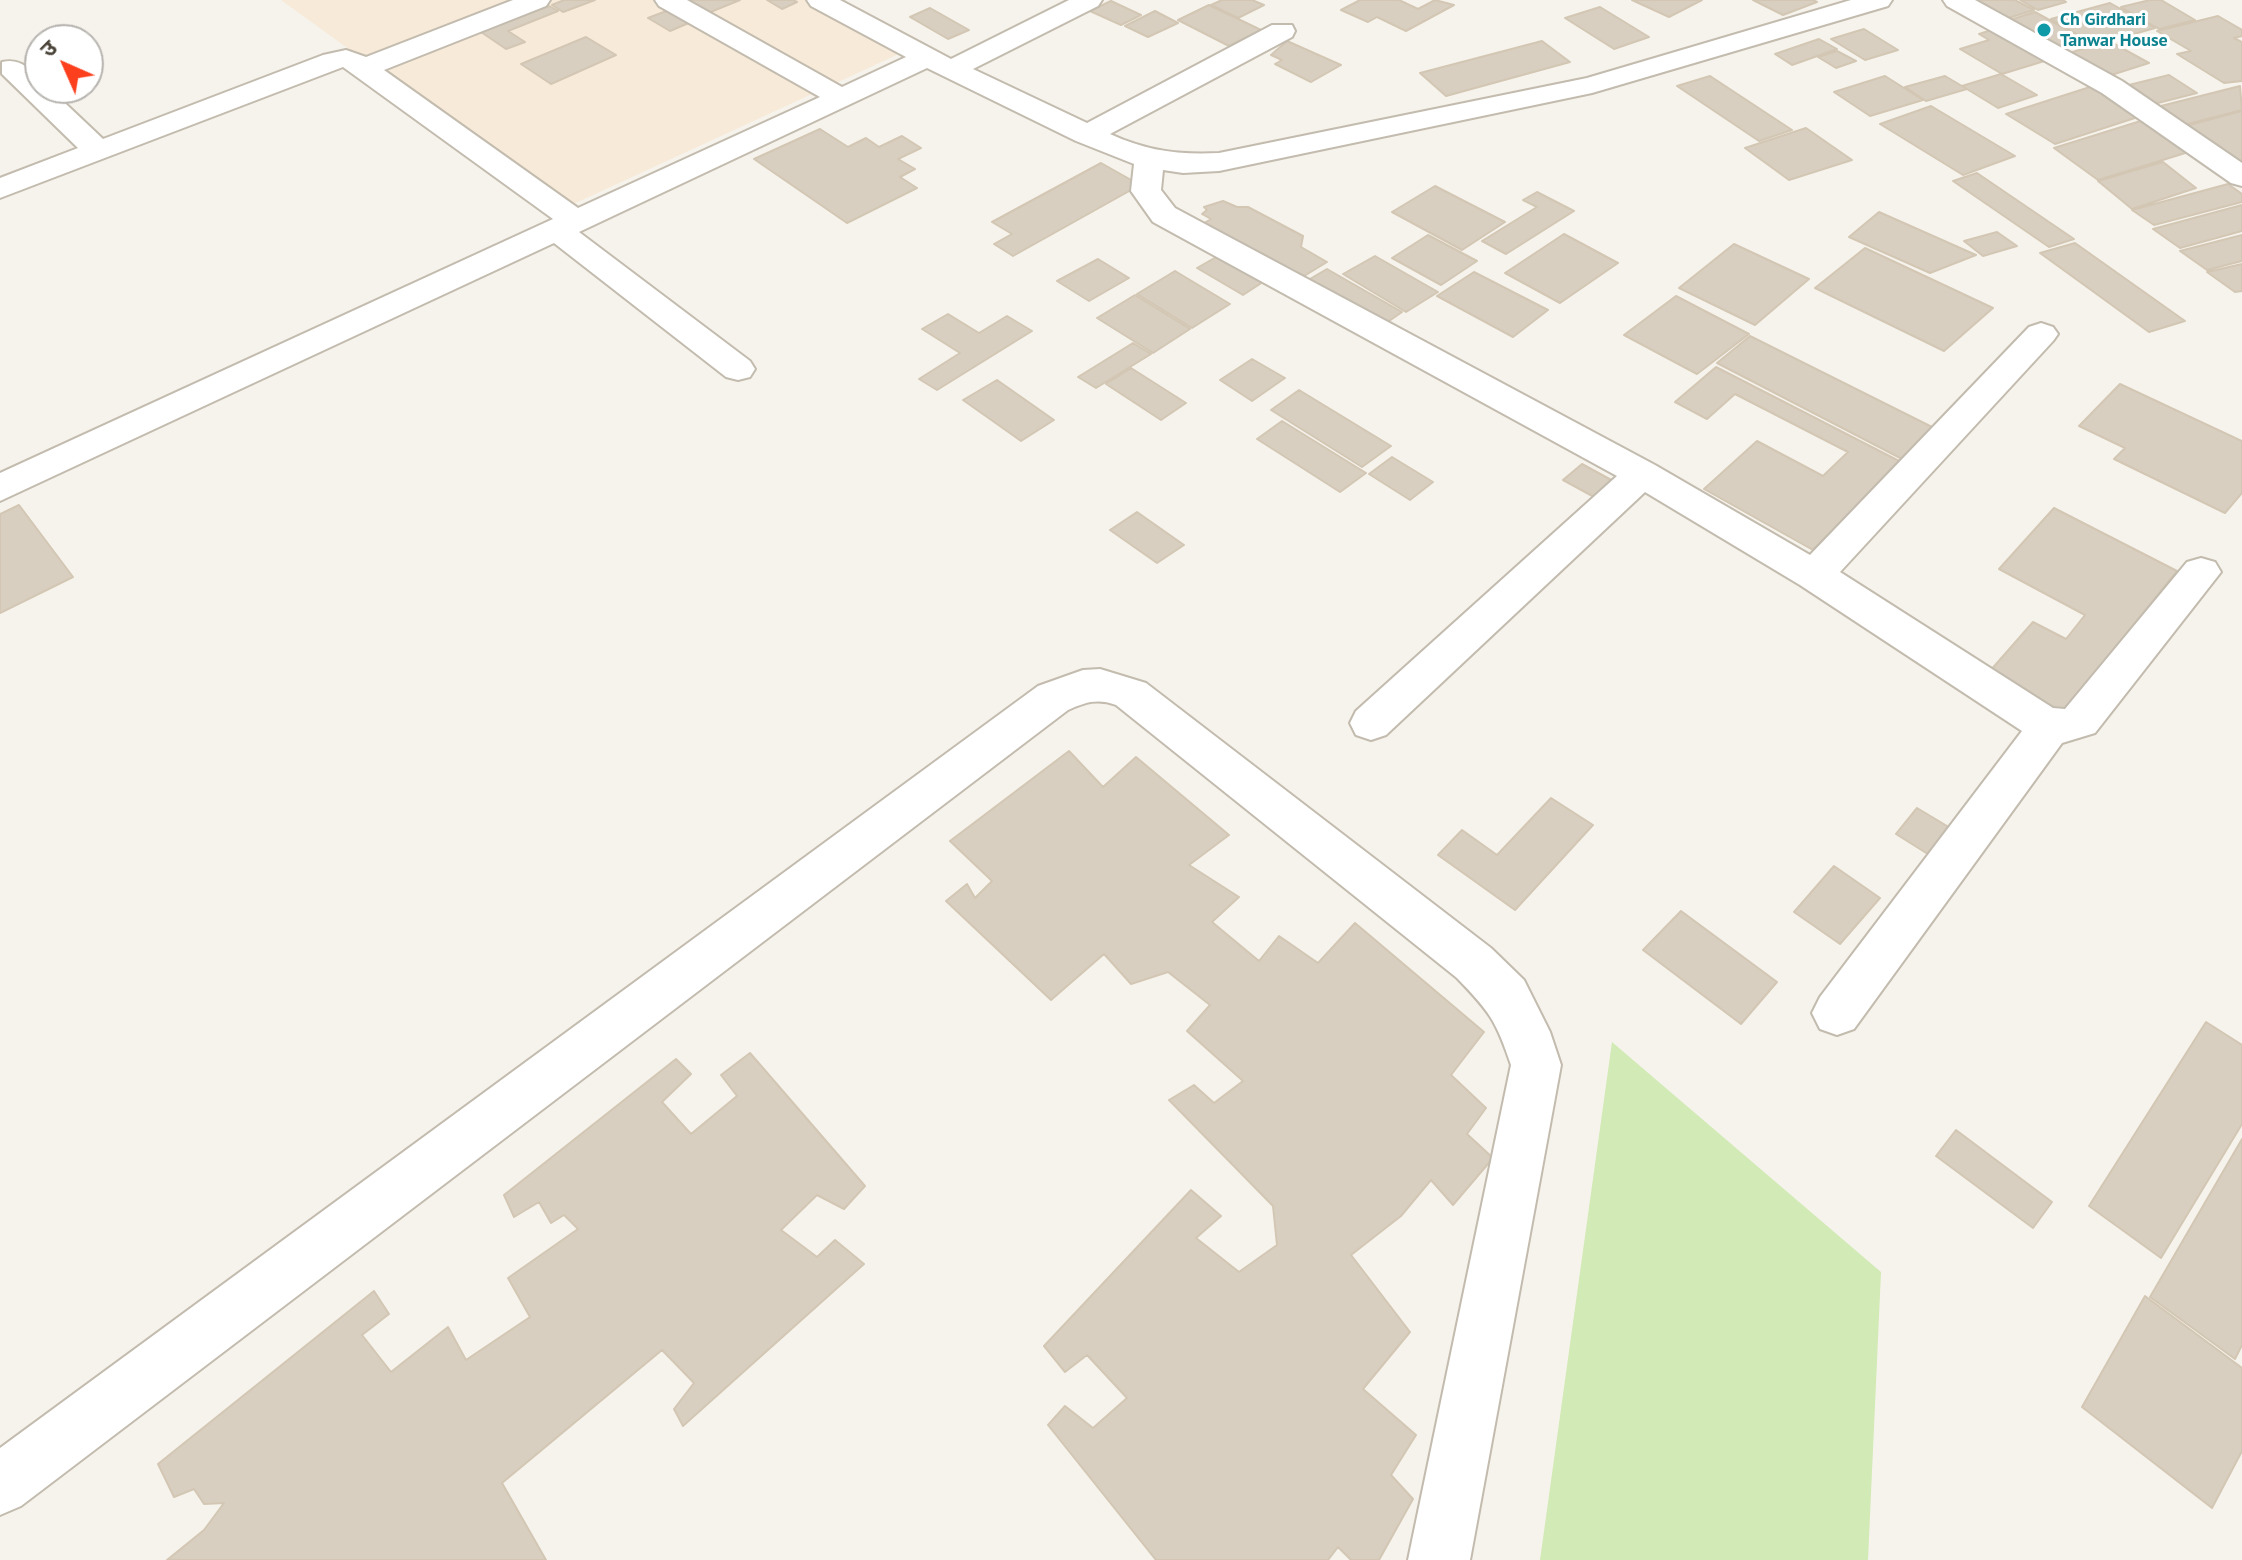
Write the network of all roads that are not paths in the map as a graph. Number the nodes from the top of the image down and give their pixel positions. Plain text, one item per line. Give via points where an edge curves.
1 (537, 0) edge
2 (668, 0) edge
3 (820, 0) edge
4 (1089, 0) edge
5 (1879, 0) edge
6 (1956, 0) edge
7 (1282, 31) dead end
8 (939, 64) junction
9 (12, 68) dead end
10 (363, 68) junction
11 (842, 98) junction
12 (1086, 135) junction
13 (98, 151) junction
14 (1149, 159) junction
15 (2242, 177) edge
16 (0, 189) edge
17 (567, 225) junction
18 (2041, 334) dead end
19 (738, 369) dead end
20 (1642, 474) junction
21 (0, 488) edge
22 (2201, 572) dead end
23 (1814, 575) junction
24 (1371, 723) dead end
25 (2050, 726) junction
26 (1837, 1013) dead end
27 (0, 1485) edge
28 (1439, 1560) edge

1 - 10 street
2 - 11 street
3 - 8 street
4 - 8 street
5 - 14 street via 1547,95 1219,162
6 - 15 street via 2112,87
7 - 12 street
8 - 11 street
8 - 12 street
9 - 13 street
10 - 13 street via 351,59 333,61
10 - 17 street
11 - 17 street
12 - 14 street
13 - 16 street
14 - 20 street via 1146,191 1164,215
17 - 19 street
17 - 21 street
18 - 23 street
20 - 23 street
20 - 24 street
22 - 25 street via 2080,721 2069,727
23 - 25 street
25 - 26 street
27 - 28 street via 1053,698 1079,685 1108,683 1131,694 1474,963 1507,996 1525,1032 1536,1065

